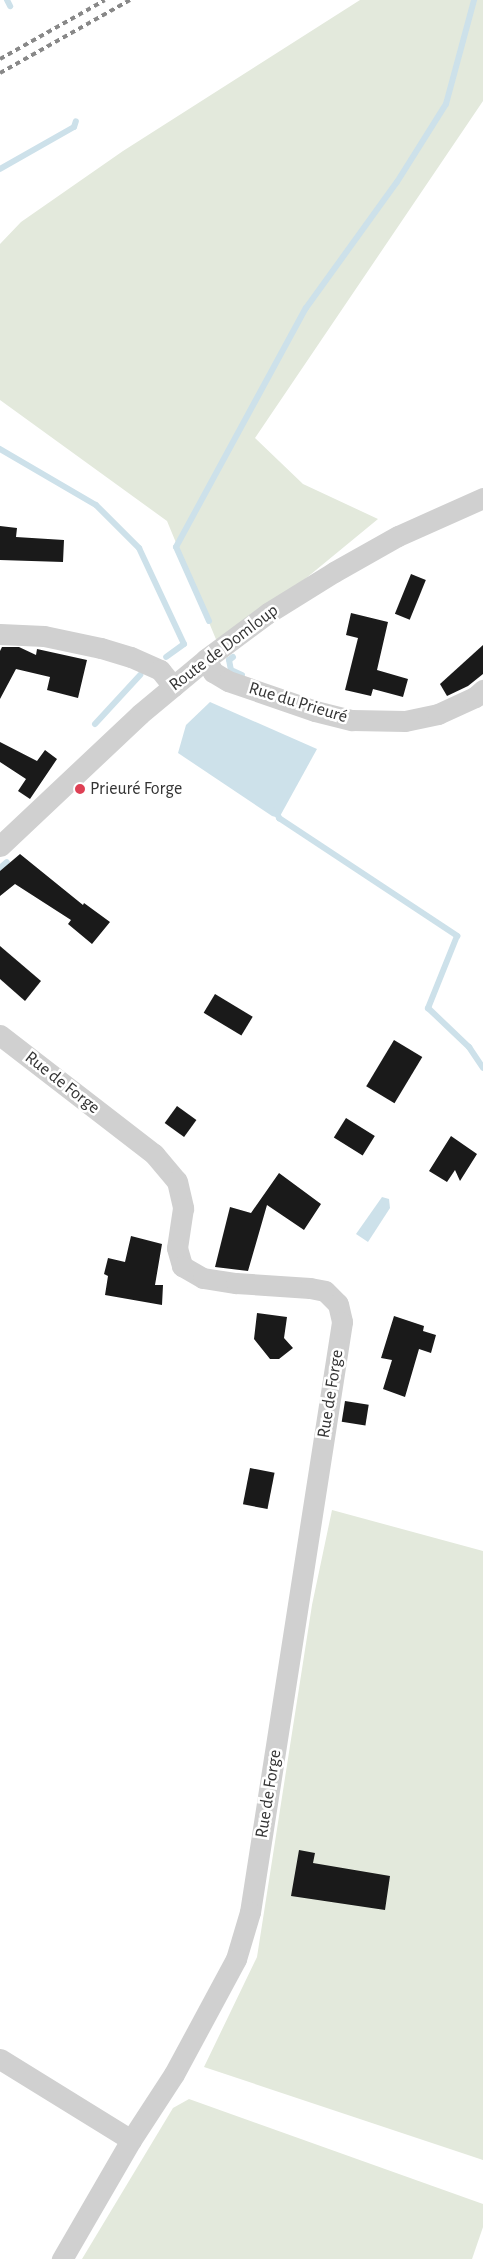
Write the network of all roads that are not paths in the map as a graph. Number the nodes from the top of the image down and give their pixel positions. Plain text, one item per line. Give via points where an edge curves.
1 (483, 498) edge
2 (0, 634) edge
3 (206, 659) junction
4 (173, 686) junction
5 (480, 696) edge
6 (0, 846) edge
7 (0, 1035) edge
8 (0, 2059) edge
9 (131, 2140) junction
10 (62, 2259) edge

1 - 3 street, Route de Domloup via 398,536 350,562 268,613
2 - 4 street via 44,636 131,657 160,670
3 - 4 street, Route de Domloup
3 - 5 street, Rue du Prieuré via 213,672 228,681 306,709 352,720 406,720 438,714
4 - 6 street, Route de Domloup via 103,747
7 - 9 street, Rue de Forge via 154,1154 177,1181 183,1208 177,1248 182,1266 203,1278 326,1291 338,1304 342,1322 250,1912 236,1959 174,2074
8 - 9 street
9 - 10 street, Rue de Forge

